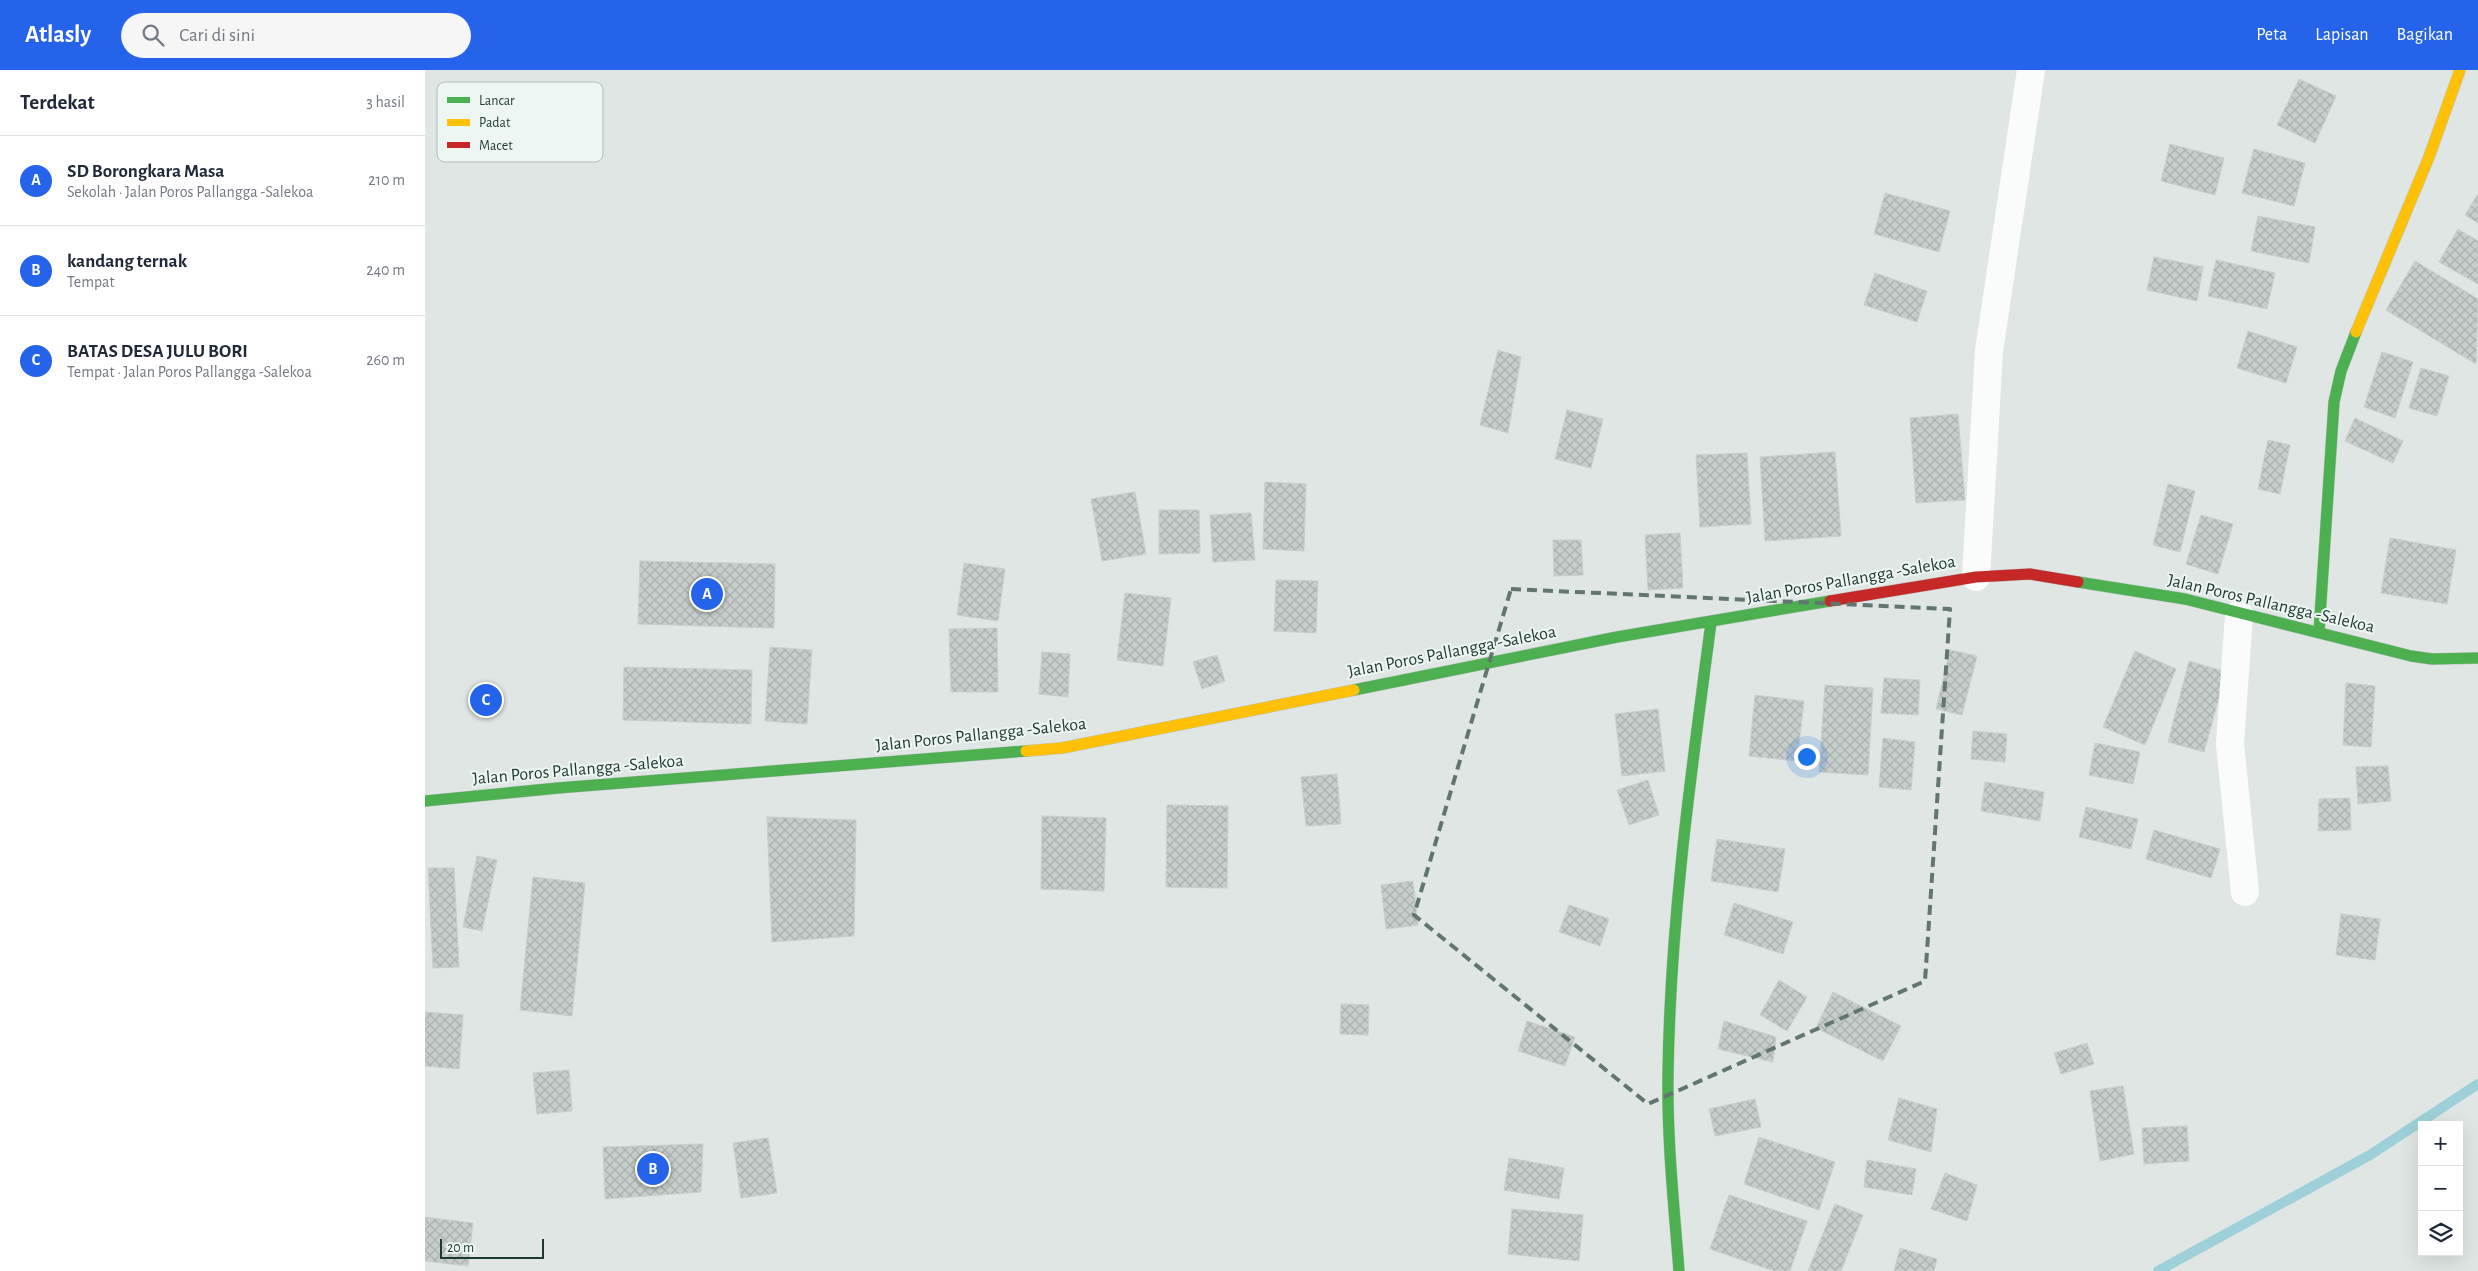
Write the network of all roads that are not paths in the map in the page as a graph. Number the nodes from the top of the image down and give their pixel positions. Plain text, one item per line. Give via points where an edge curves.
1 (2031, 70) edge
2 (2460, 70) edge
3 (1976, 576) junction
4 (2239, 614) junction
5 (1711, 623) junction
6 (2319, 632) junction
7 (2478, 658) edge
8 (425, 801) edge
9 (2245, 892) dead end
10 (1679, 1271) edge

1 - 3 street via 1989,352
2 - 6 main road via 2429,157 2359,323 2338,386 2331,434
3 - 4 main road, Jalan Poros Pallangga -Salekoa via 2029,574 2185,600
3 - 5 main road, Jalan Poros Pallangga -Salekoa
4 - 6 main road, Jalan Poros Pallangga -Salekoa
4 - 9 street via 2230,744
5 - 8 main road, Jalan Poros Pallangga -Salekoa via 1617,638 1062,748
5 - 10 main road via 1680,859 1673,967 1669,1075 1671,1167
6 - 7 main road, Jalan Poros Pallangga -Salekoa via 2411,656

